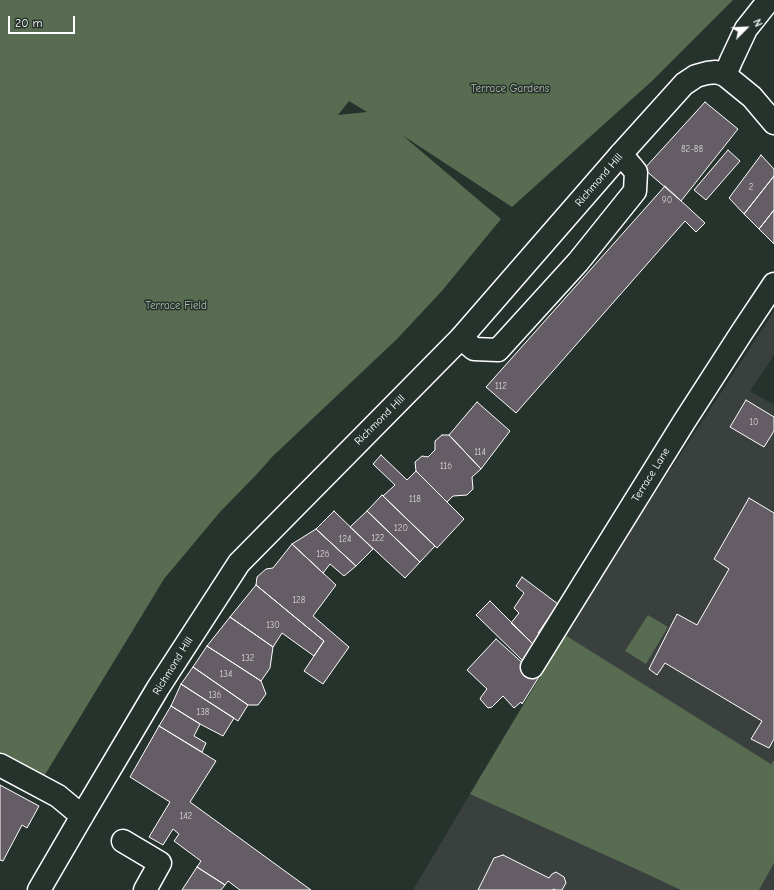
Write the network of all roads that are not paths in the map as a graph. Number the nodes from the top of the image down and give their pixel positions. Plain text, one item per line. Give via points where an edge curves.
1 (768, 0) edge
2 (726, 75) junction
3 (774, 123) edge
4 (621, 154) junction
5 (774, 284) edge
6 (461, 338) junction
7 (532, 667) dead end
8 (0, 765) edge
9 (82, 816) junction
10 (123, 841) dead end
11 (40, 890) edge
12 (145, 890) edge

1 - 2 main road via 746,29
2 - 3 main road via 752,97
2 - 4 main road, Richmond Hill via 706,73 684,84
4 - 6 main road, Richmond Hill
4 - 6 main road via 636,172 635,191 578,262 498,350 474,349
5 - 7 main road, Terrace Lane via 684,422
6 - 9 main road, Richmond Hill via 239,563 158,688
8 - 9 main road via 58,796
9 - 11 main road, Richmond Hill
10 - 12 main road via 160,863

